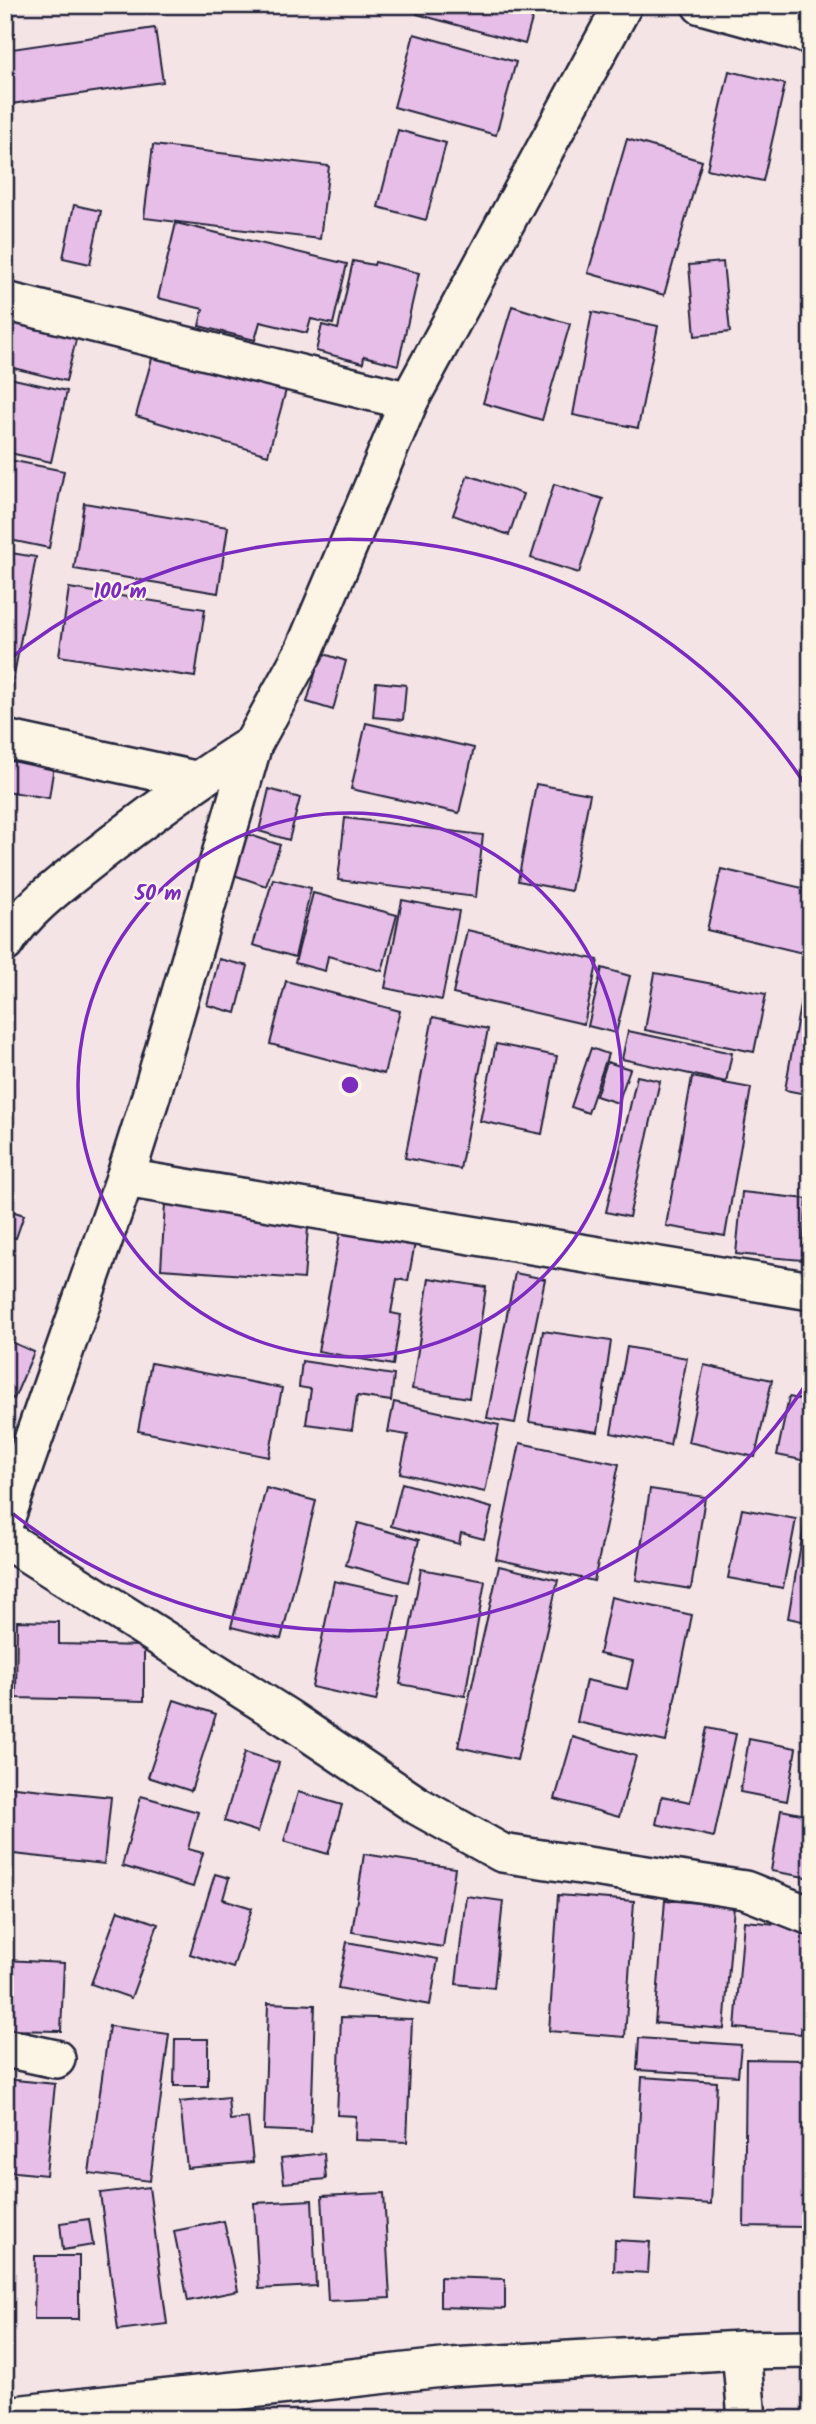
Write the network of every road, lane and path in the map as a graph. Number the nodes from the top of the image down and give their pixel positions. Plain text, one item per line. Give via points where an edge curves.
1 (623, 5) edge
2 (701, 5) edge
3 (811, 35) edge
4 (5, 301) edge
5 (409, 401) junction
6 (5, 739) edge
7 (253, 744) junction
8 (195, 780) junction
9 (5, 943) edge
10 (125, 1178) junction
11 (811, 1292) edge
12 (5, 1520) edge
13 (5, 1539) edge
14 (811, 1916) edge
15 (5, 2048) edge
16 (56, 2059) dead end
17 (811, 2349) edge
18 (741, 2350) junction
19 (5, 2416) edge
20 (747, 2419) edge

1 - 5 street
2 - 3 street
4 - 5 street
5 - 7 street via 304,651
6 - 8 street
7 - 8 street
7 - 10 street
8 - 9 street via 57,887
10 - 11 street
10 - 12 street
13 - 14 street via 418,1806 502,1853 746,1890
15 - 16 street
17 - 18 street
18 - 19 street via 451,2367
18 - 20 street

